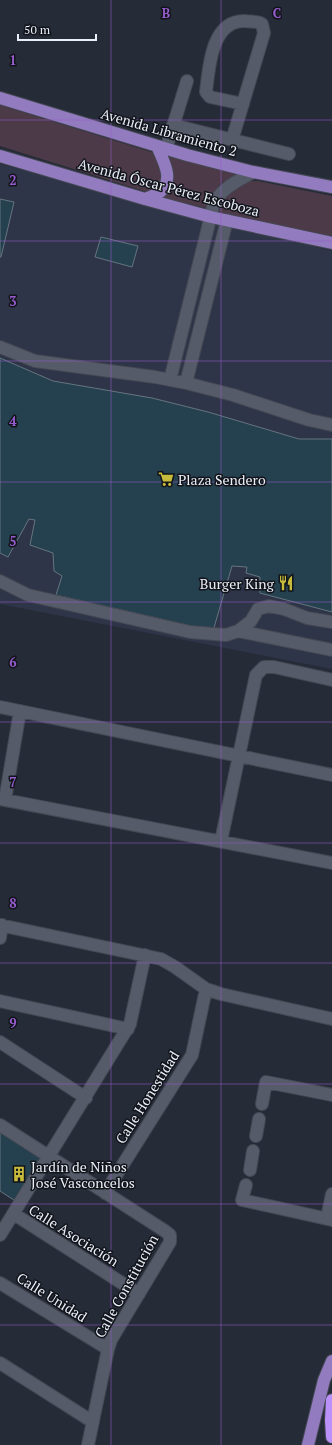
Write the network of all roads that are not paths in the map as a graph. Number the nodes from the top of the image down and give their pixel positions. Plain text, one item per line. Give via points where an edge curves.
1 (187, 81) dead end
2 (0, 98) edge
3 (243, 104) junction
4 (173, 125) junction
5 (232, 140) junction
6 (162, 148) junction
7 (289, 154) dead end
8 (0, 156) edge
9 (253, 172) junction
10 (332, 187) edge
11 (145, 199) junction
12 (211, 217) junction
13 (227, 220) junction
14 (332, 243) edge
15 (0, 347) edge
16 (170, 380) junction
17 (186, 383) junction
18 (332, 424) edge
19 (0, 581) edge
20 (332, 622) edge
21 (238, 631) junction
22 (332, 650) edge
23 (332, 680) edge
24 (0, 707) edge
25 (20, 711) junction
26 (238, 756) junction
27 (332, 775) edge
28 (2, 799) edge
29 (221, 842) junction
30 (332, 863) edge
31 (1, 925) edge
32 (0, 938) edge
33 (145, 955) junction
34 (206, 989) junction
35 (0, 1001) edge
36 (332, 1019) edge
37 (128, 1029) junction
38 (0, 1042) edge
39 (332, 1095) edge
40 (86, 1098) junction
41 (262, 1104) dead end
42 (259, 1119) dead end
43 (0, 1125) edge
44 (256, 1136) dead end
45 (253, 1151) dead end
46 (49, 1157) junction
47 (250, 1170) dead end
48 (246, 1185) dead end
49 (105, 1193) junction
50 (332, 1194) edge
51 (14, 1214) junction
52 (329, 1219) edge
53 (0, 1235) edge
54 (0, 1283) edge
55 (139, 1294) junction
56 (108, 1349) junction
57 (332, 1361) edge
58 (0, 1364) edge
59 (332, 1400) edge
60 (93, 1422) junction
61 (332, 1437) edge
62 (88, 1445) edge
63 (308, 1445) edge

1 - 4 street
2 - 6 main road, Avenida Libramiento 2
3 - 3 street via 264,33 260,22 239,21 223,28 212,50 206,92 210,97
3 - 5 street
4 - 5 street
4 - 6 street
5 - 7 street
6 - 9 main road, Avenida Libramiento 2
6 - 11 main road via 167,171 164,188
8 - 11 main road, Avenida Óscar Pérez Escoboza
9 - 10 main road, Avenida Libramiento 2
9 - 12 street via 222,191 214,203
11 - 12 main road, Avenida Óscar Pérez Escoboza
12 - 13 main road, Avenida Óscar Pérez Escoboza
12 - 16 street
13 - 14 main road, Avenida Óscar Pérez Escoboza
13 - 17 street
15 - 16 street via 35,361
16 - 17 street
17 - 18 street via 233,395 309,420
19 - 21 street via 28,595 190,632 226,635
20 - 21 street via 307,618 269,606 258,609 251,620
21 - 22 street
23 - 26 street via 264,667 256,675
24 - 25 street
25 - 26 street
25 - 28 street
26 - 27 street
26 - 29 street
28 - 29 street
29 - 30 street
31 - 32 street
31 - 33 street
33 - 34 street via 176,966
33 - 37 street
34 - 36 street
34 - 49 street, Calle Honestidad via 192,1055
35 - 37 street
37 - 40 street
38 - 40 street
39 - 41 street via 266,1082
40 - 46 street
42 - 44 street
43 - 46 street
45 - 47 street
46 - 49 street
46 - 51 street
48 - 52 street via 242,1200
49 - 55 street, Calle Constitución via 170,1235 170,1242
50 - 52 street
51 - 53 street
51 - 55 street, Calle Asociación
54 - 56 street, Calle Unidad
55 - 56 street, Calle Constitución
56 - 60 street, Calle Constitución
57 - 63 main road via 324,1380
58 - 60 street
59 - 61 highway
60 - 62 street, Calle Constitución

